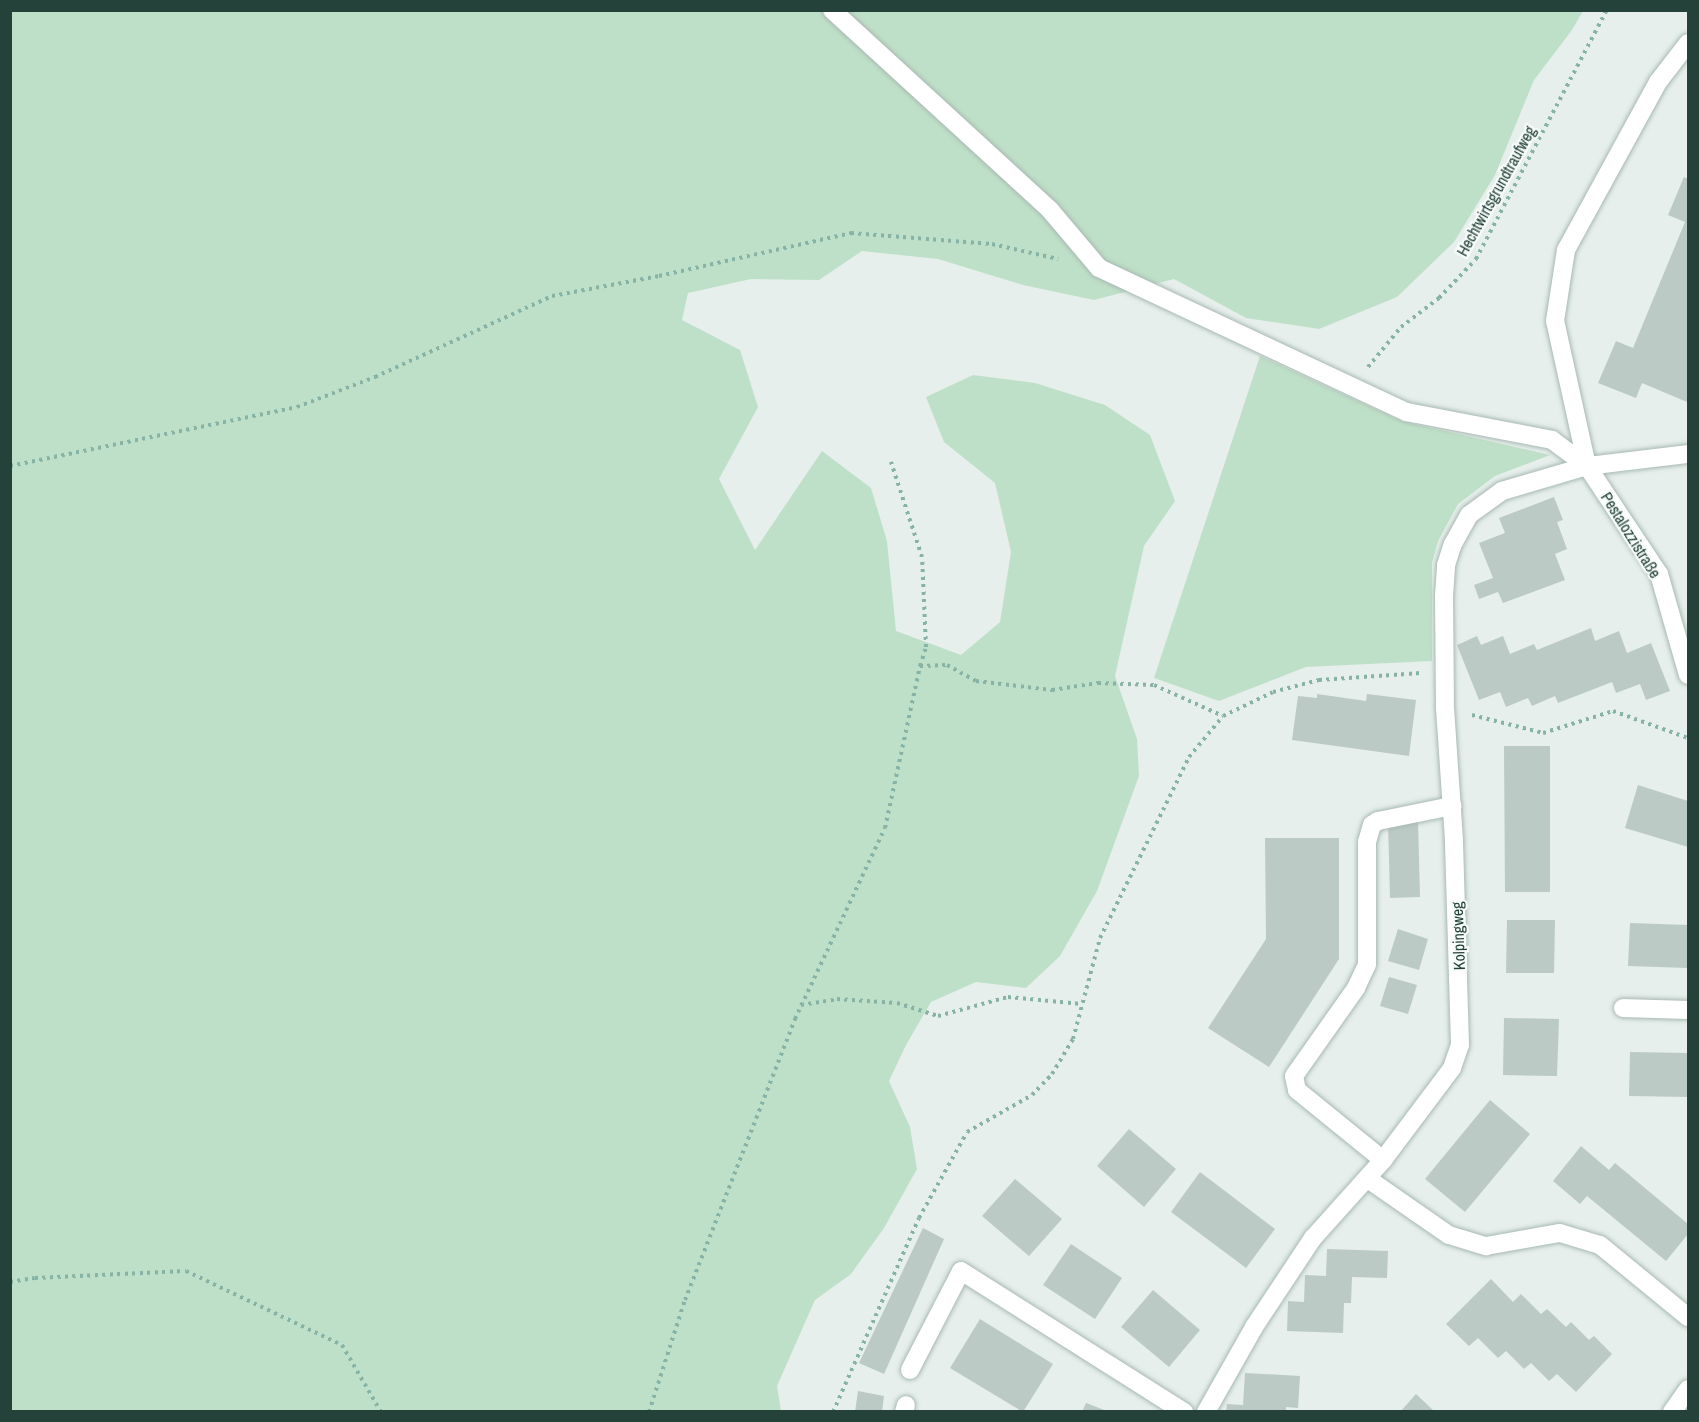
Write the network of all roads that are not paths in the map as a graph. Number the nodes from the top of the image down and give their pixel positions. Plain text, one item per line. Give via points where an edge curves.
1 (832, 10) edge
2 (1689, 43) edge
3 (1689, 454) edge
4 (1587, 466) junction
5 (1689, 675) edge
6 (1452, 806) junction
7 (1623, 1008) dead end
8 (1689, 1010) edge
9 (1383, 1160) junction
10 (1368, 1179) junction
11 (1689, 1317) edge
12 (910, 1370) dead end
13 (1689, 1389) edge
14 (1184, 1412) edge
15 (1206, 1412) edge
16 (1672, 1412) edge

1 - 4 street, Pestalozzistraße via 1050,210 1099,268 1407,412 1552,440
2 - 4 street via 1658,82 1566,250 1555,321
3 - 4 street
4 - 5 street, Pestalozzistraße via 1659,574
4 - 6 street, Kolpingweg via 1502,491 1469,515 1453,544 1446,564 1445,671
6 - 9 street, Kolpingweg via 1460,1045 1452,1068
6 - 9 street via 1372,825 1367,843 1367,964 1356,988 1294,1076 1297,1090
7 - 8 street
9 - 10 street, Kolpingweg
10 - 11 street via 1449,1235 1486,1246 1560,1233 1600,1245
10 - 15 street, Kolpingweg via 1313,1238 1254,1327
12 - 14 street via 961,1271
13 - 16 street

